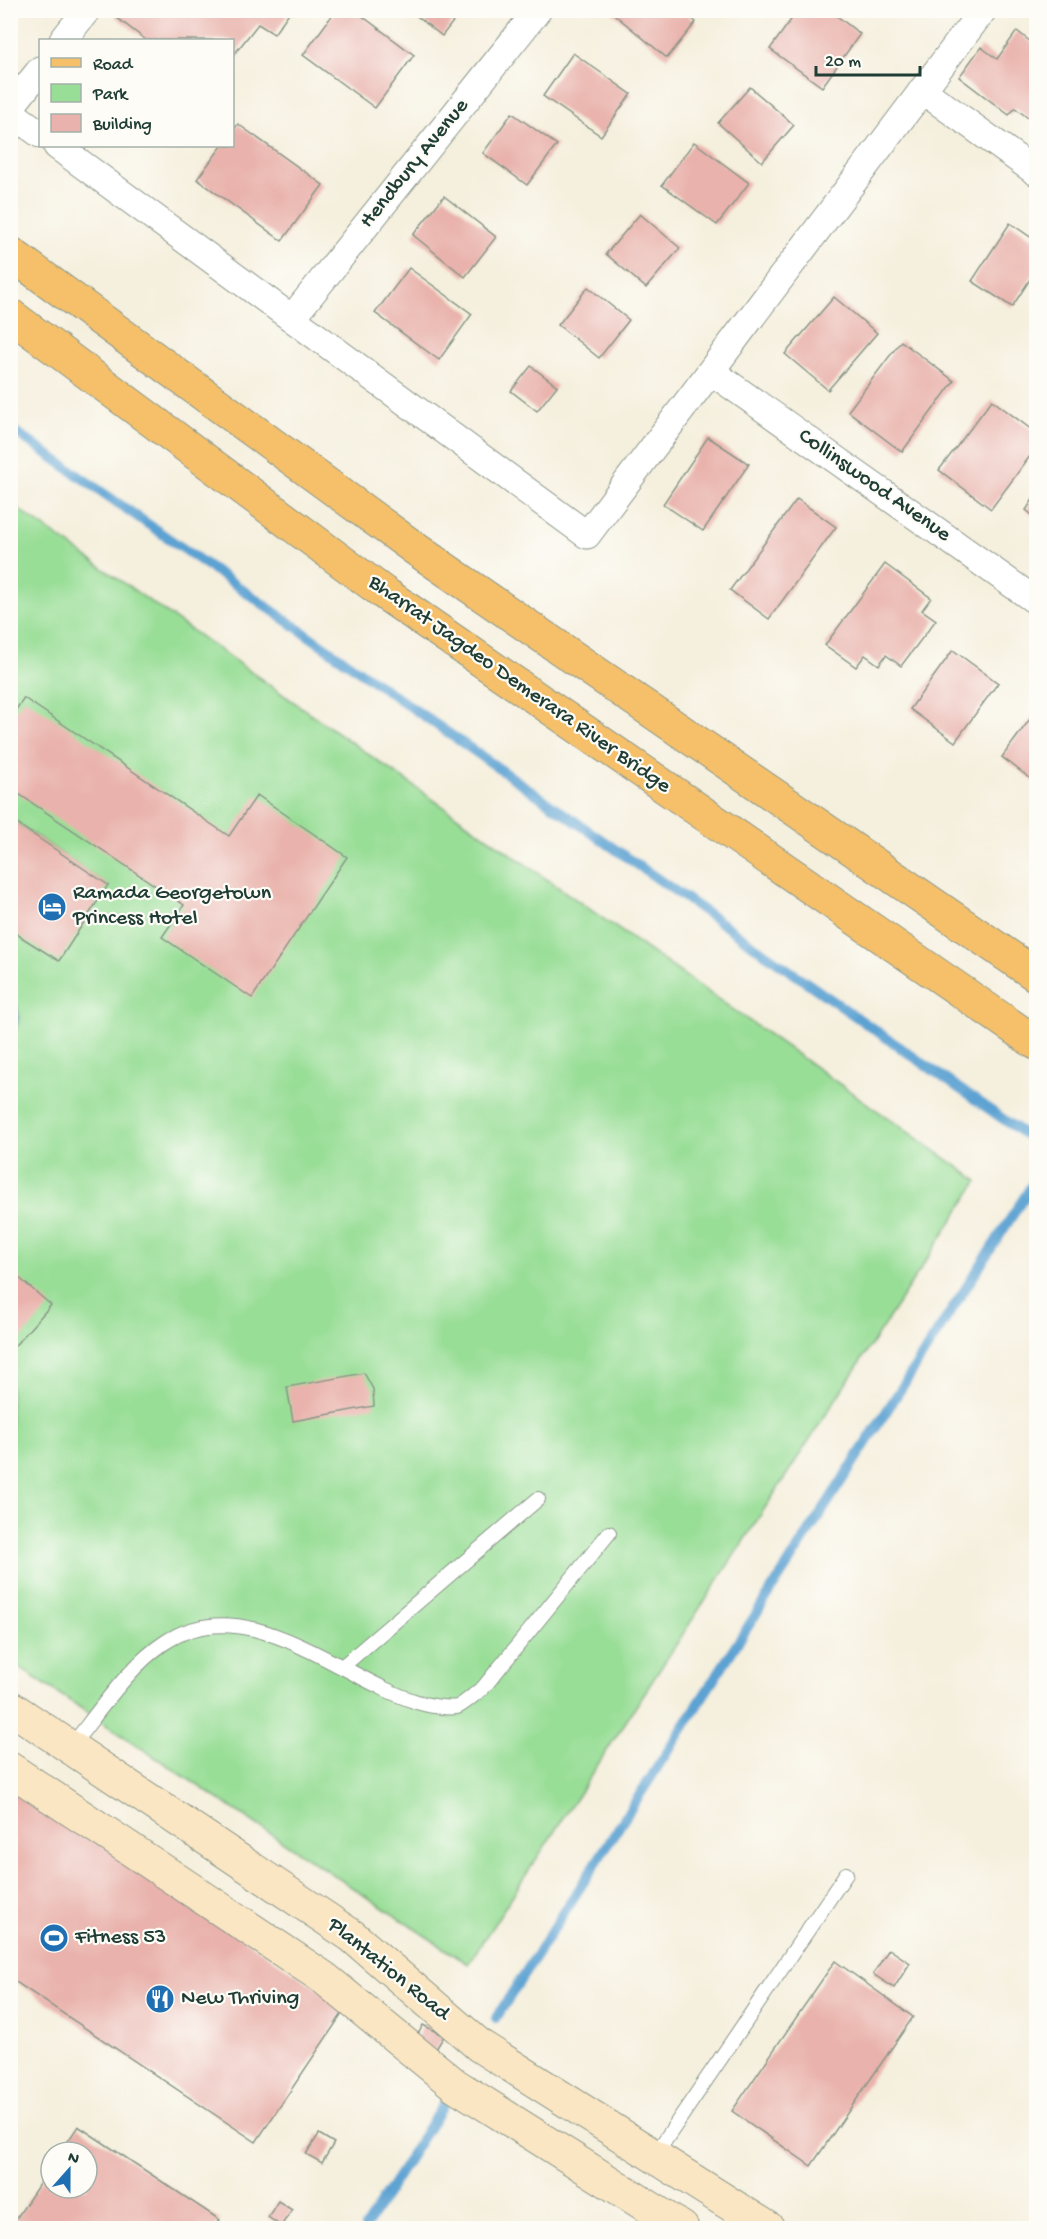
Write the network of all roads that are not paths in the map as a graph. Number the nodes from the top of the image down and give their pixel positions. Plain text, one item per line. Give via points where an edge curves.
1 (87, 10) edge
2 (538, 10) edge
3 (983, 10) edge
4 (64, 39) edge
5 (39, 70) edge
6 (922, 90) junction
7 (10, 110) edge
8 (39, 133) edge
9 (58, 147) edge
10 (1036, 172) edge
11 (10, 253) edge
12 (10, 315) edge
13 (292, 318) junction
14 (712, 372) junction
15 (1036, 600) edge
16 (1036, 975) edge
17 (1036, 1043) edge
18 (538, 1499) dead end
19 (609, 1533) dead end
20 (343, 1666) junction
21 (10, 1707) edge
22 (70, 1748) junction
23 (10, 1769) edge
24 (846, 1874) dead end
25 (655, 2155) junction
26 (682, 2229) edge
27 (768, 2229) edge

1 - 4 street
2 - 13 street, Hendbury Avenue
3 - 6 street
5 - 7 street
6 - 10 street
6 - 14 street
7 - 8 street
9 - 13 street
11 - 16 main road via 417,550
12 - 17 main road, Bharrat Jagdeo Demerara River Bridge via 384,593
13 - 14 street via 587,534
14 - 15 street, Collinswood Avenue
18 - 20 lane
19 - 20 lane via 483,1688 457,1707 428,1705 392,1694
20 - 22 lane via 286,1640 241,1626 214,1624 186,1631 140,1662
21 - 22 street, Plantation Road
22 - 25 street, Plantation Road via 352,1936 480,2046
23 - 26 street, Plantation Road via 324,1978 455,2085
24 - 25 lane
25 - 27 street, Plantation Road

